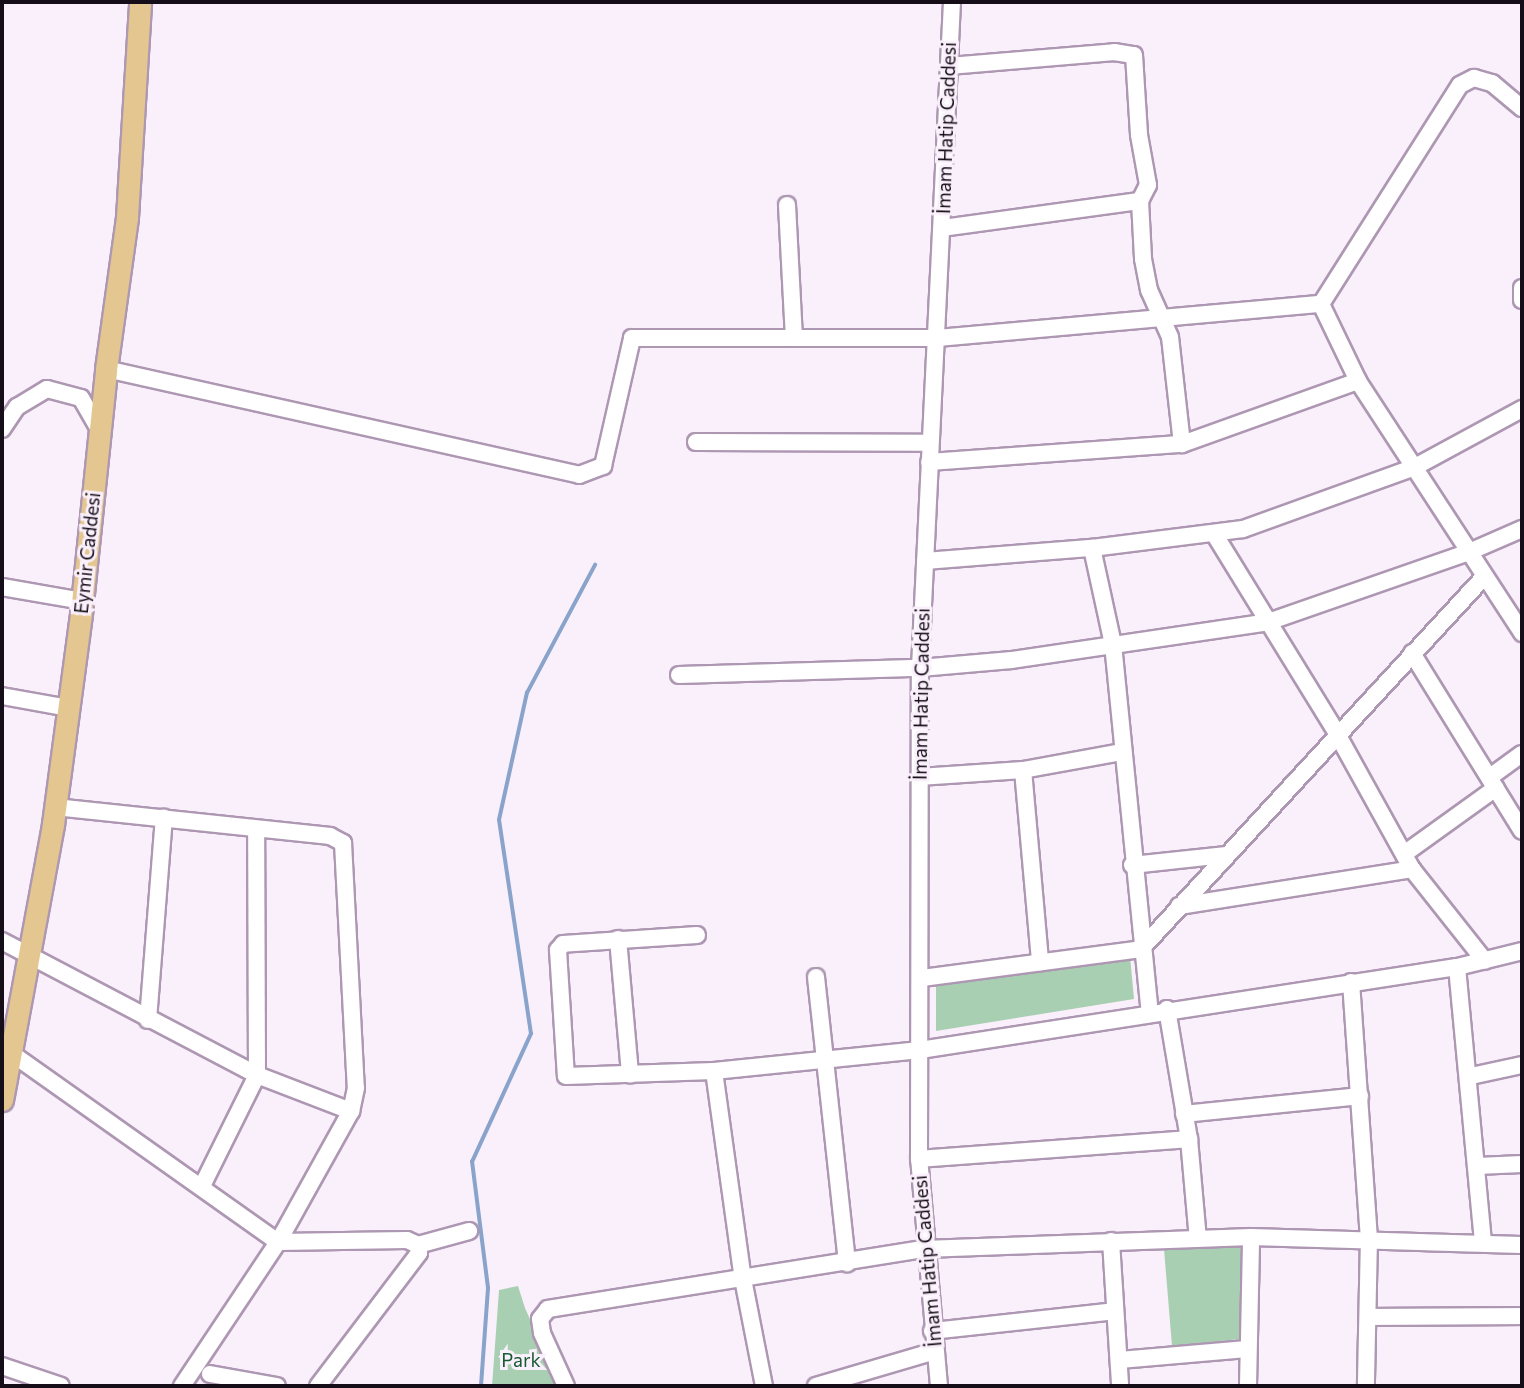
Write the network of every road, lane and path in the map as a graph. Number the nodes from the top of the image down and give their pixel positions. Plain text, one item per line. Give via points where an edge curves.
1 (139, 2) edge
2 (952, 2) edge
3 (949, 66) junction
4 (1522, 108) edge
5 (1140, 201) junction
6 (787, 205) dead end
7 (942, 228) junction
8 (1522, 288) edge
9 (1522, 300) edge
10 (1321, 304) junction
11 (1162, 316) junction
12 (794, 338) junction
13 (937, 338) junction
14 (106, 369) junction
15 (1357, 382) junction
16 (1522, 409) edge
17 (2, 429) edge
18 (100, 431) junction
19 (696, 442) dead end
20 (930, 443) junction
21 (1181, 444) junction
22 (929, 462) junction
23 (1415, 467) junction
24 (1522, 529) edge
25 (1215, 535) junction
26 (1092, 548) junction
27 (1469, 552) junction
28 (925, 561) junction
29 (1483, 578) junction
30 (2, 587) edge
31 (82, 601) junction
32 (1268, 622) junction
33 (1522, 633) edge
34 (1113, 644) junction
35 (1412, 653) junction
36 (920, 668) junction
37 (679, 675) dead end
38 (2, 696) edge
39 (68, 708) junction
40 (1336, 732) junction
41 (1122, 752) junction
42 (1522, 754) edge
43 (1023, 771) junction
44 (919, 777) junction
45 (1493, 783) junction
46 (55, 807) junction
47 (164, 818) junction
48 (256, 831) junction
49 (1522, 831) edge
50 (1404, 854) junction
51 (1226, 855) junction
52 (1132, 865) junction
53 (1412, 869) junction
54 (1179, 906) junction
55 (696, 935) dead end
56 (618, 939) junction
57 (2, 941) edge
58 (1141, 949) junction
59 (1522, 951) edge
60 (30, 958) junction
61 (1485, 961) junction
62 (1040, 962) junction
63 (1457, 967) junction
64 (816, 977) dead end
65 (922, 978) junction
66 (1351, 982) junction
67 (1167, 1009) junction
68 (1150, 1012) junction
69 (148, 1020) junction
70 (920, 1050) junction
71 (11, 1053) junction
72 (822, 1061) junction
73 (1522, 1065) edge
74 (714, 1071) junction
75 (630, 1074) junction
76 (257, 1075) junction
77 (1471, 1076) junction
78 (1360, 1096) junction
79 (2, 1100) edge
80 (351, 1111) junction
81 (1184, 1114) junction
82 (1189, 1139) junction
83 (919, 1159) junction
84 (1522, 1164) edge
85 (1477, 1166) junction
86 (202, 1186) junction
87 (469, 1231) dead end
88 (1251, 1237) junction
89 (1368, 1237) junction
90 (1198, 1239) junction
91 (1111, 1241) junction
92 (278, 1242) junction
93 (1483, 1243) junction
94 (418, 1245) junction
95 (1522, 1245) edge
96 (924, 1249) junction
97 (847, 1263) junction
98 (743, 1279) junction
99 (1115, 1311) junction
100 (1522, 1316) edge
101 (1370, 1317) junction
102 (932, 1331) junction
103 (1248, 1349) junction
104 (935, 1351) junction
105 (1119, 1360) junction
106 (2, 1366) edge
107 (210, 1374) dead end
108 (842, 1382) edge
109 (61, 1386) edge
110 (182, 1386) edge
111 (277, 1386) edge
112 (318, 1386) edge
113 (566, 1386) edge
114 (764, 1386) edge
115 (816, 1386) edge
116 (939, 1386) edge
117 (1120, 1386) edge
118 (1248, 1386) edge
119 (1366, 1386) edge

1 - 14 main road, Eymir Caddesi via 127,217
2 - 3 street, İmam Hatip Caddesi
3 - 5 street via 1114,52 1134,55 1139,135 1148,186
3 - 7 street, İmam Hatip Caddesi
4 - 10 street via 1492,83 1474,78 1460,85
5 - 7 street
5 - 11 street via 1149,290
6 - 12 street
7 - 13 street, İmam Hatip Caddesi
8 - 9 street
10 - 11 street
10 - 15 street
11 - 13 street
11 - 21 street via 1170,337
12 - 13 street
12 - 14 street via 632,338 603,466 579,475
13 - 20 street, İmam Hatip Caddesi
14 - 18 main road, Eymir Caddesi
15 - 21 street
15 - 23 street
16 - 23 street
17 - 18 street via 17,407 47,389 81,398
18 - 31 main road, Eymir Caddesi
19 - 20 street
20 - 22 street, İmam Hatip Caddesi
21 - 22 street
22 - 28 street, İmam Hatip Caddesi
23 - 25 street via 1264,523
23 - 27 street
24 - 27 street
25 - 26 street
25 - 32 street
26 - 28 street
26 - 34 street
27 - 29 street
27 - 32 street
28 - 36 street, İmam Hatip Caddesi
29 - 33 street
29 - 35 street
30 - 31 street
31 - 39 main road, Eymir Caddesi
32 - 34 street
32 - 40 street
34 - 36 street
34 - 41 street
35 - 40 street
35 - 45 street
36 - 37 street
36 - 44 street, İmam Hatip Caddesi
38 - 39 street
39 - 46 main road, Eymir Caddesi
40 - 50 street
40 - 51 street
41 - 43 street
41 - 52 street
42 - 45 street
43 - 44 street
43 - 62 street
44 - 65 street, İmam Hatip Caddesi
45 - 49 street
45 - 50 street
46 - 47 street
46 - 60 main road, Eymir Caddesi
47 - 48 street
47 - 69 street
48 - 76 street
48 - 80 street via 330,836 343,843 356,1088
50 - 53 street
51 - 52 street
51 - 54 street
52 - 58 street
53 - 54 street
53 - 61 street
54 - 58 street
55 - 56 street
56 - 75 street
56 - 75 street via 576,941 558,950 566,1076
57 - 60 street
58 - 62 street
58 - 68 street
59 - 61 street
60 - 69 street
60 - 71 main road, Eymir Caddesi
61 - 63 street
62 - 65 street
63 - 66 street
63 - 77 street
64 - 72 street
65 - 70 street, İmam Hatip Caddesi
66 - 67 street
66 - 78 street
67 - 68 street
67 - 81 street
68 - 70 street
69 - 76 street
70 - 72 street
70 - 83 street, İmam Hatip Caddesi
71 - 79 main road, Eymir Caddesi
71 - 86 street
72 - 74 street
72 - 97 street
73 - 77 street
74 - 75 street
74 - 98 street
76 - 80 street
76 - 86 street
77 - 85 street
78 - 81 street
78 - 89 street
80 - 92 street
81 - 82 street
82 - 83 street
82 - 90 street
83 - 96 street, İmam Hatip Caddesi
84 - 85 street
85 - 93 street
86 - 92 street
87 - 94 street
88 - 89 street
88 - 90 street
88 - 103 street
89 - 93 street
89 - 101 street
90 - 91 street
91 - 96 street
91 - 99 street
92 - 94 street via 407,1240
92 - 110 street
93 - 95 street
94 - 112 street via 419,1253
96 - 97 street
96 - 102 street, İmam Hatip Caddesi
97 - 98 street
98 - 113 street via 548,1309 540,1318 542,1334
98 - 114 street
99 - 102 street
99 - 105 street
100 - 101 street
101 - 119 street
102 - 104 street, İmam Hatip Caddesi
103 - 105 street
103 - 118 street
104 - 108 street
104 - 116 street, İmam Hatip Caddesi
105 - 117 street
106 - 109 street
107 - 111 street
108 - 115 street

